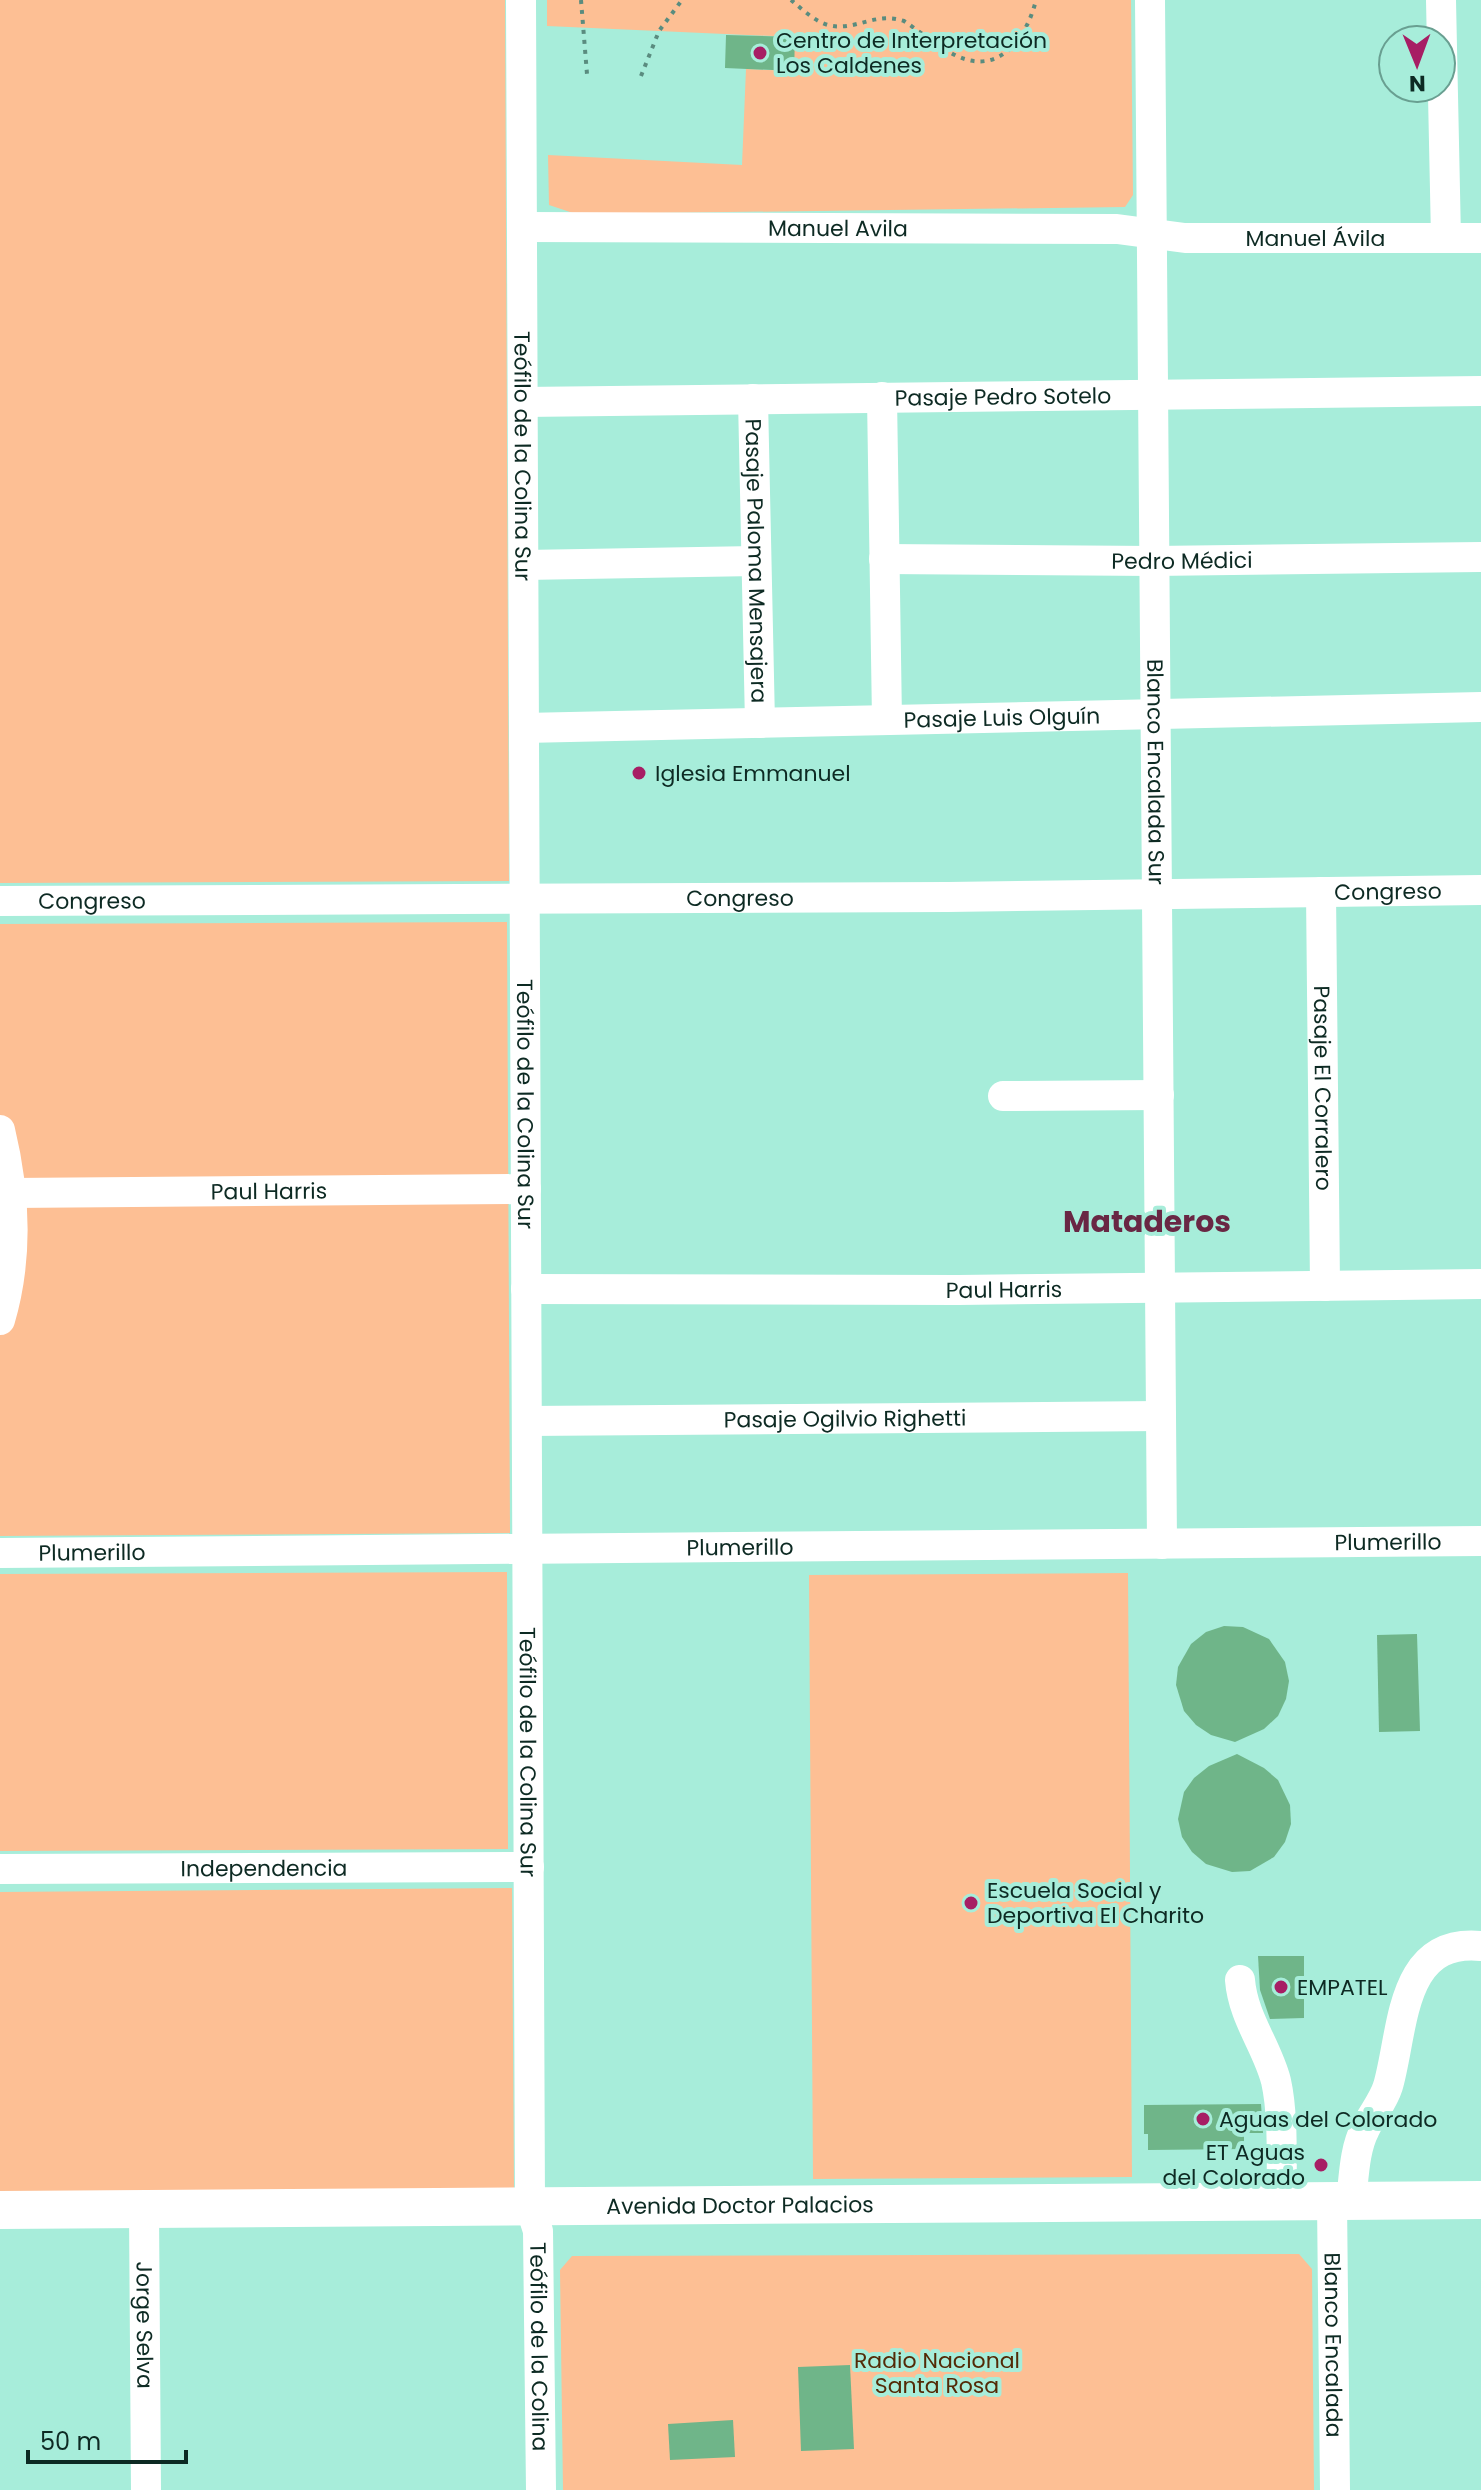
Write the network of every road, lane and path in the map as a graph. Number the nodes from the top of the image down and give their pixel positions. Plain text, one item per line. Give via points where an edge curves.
1 (521, 0) edge
2 (581, 0) edge
3 (682, 0) edge
4 (791, 0) edge
5 (1036, 0) edge
6 (1150, 0) edge
7 (1441, 0) edge
8 (587, 74) dead end
9 (641, 76) dead end
10 (522, 227) junction
11 (1152, 234) junction
12 (1446, 238) junction
13 (1481, 238) edge
14 (1481, 391) edge
15 (1153, 394) junction
16 (882, 397) junction
17 (753, 399) junction
18 (523, 402) junction
19 (1481, 557) edge
20 (884, 559) junction
21 (756, 561) junction
22 (1154, 561) junction
23 (524, 565) junction
24 (1481, 707) edge
25 (1156, 715) junction
26 (887, 720) junction
27 (760, 723) junction
28 (524, 728) junction
29 (1481, 890) edge
30 (1321, 892) junction
31 (1157, 894) junction
32 (525, 899) junction
33 (0, 901) edge
34 (1159, 1095) junction
35 (1003, 1096) dead end
36 (0, 1130) edge
37 (526, 1189) junction
38 (11, 1193) junction
39 (1481, 1284) edge
40 (1325, 1286) junction
41 (1160, 1288) junction
42 (526, 1289) junction
43 (0, 1320) edge
44 (1161, 1416) junction
45 (527, 1421) junction
46 (1481, 1541) edge
47 (1162, 1544) junction
48 (528, 1549) junction
49 (0, 1553) edge
50 (529, 1867) junction
51 (0, 1869) edge
52 (1481, 1946) edge
53 (1240, 1980) dead end
54 (1481, 2200) edge
55 (1282, 2201) junction
56 (1338, 2209) junction
57 (0, 2210) edge
58 (534, 2219) junction
59 (144, 2221) junction
60 (1481, 2225) edge
61 (0, 2235) edge
62 (146, 2490) edge
63 (541, 2490) edge
64 (1335, 2490) edge

1 - 10 street, Teófilo de la Colina Sur
2 - 8 path
3 - 9 path via 659,31
4 - 5 path via 831,26 896,18 960,57 983,62 1016,44
6 - 11 street, Blanco Encalada Sur
7 - 12 street
10 - 11 street, Manuel Avila via 1117,229
10 - 18 street, Teófilo de la Colina Sur
11 - 12 street, Manuel Ávila
11 - 15 street, Blanco Encalada Sur
12 - 13 street, Manuel Ávila
14 - 15 street, Pasaje Pedro Sotelo
15 - 16 street, Pasaje Pedro Sotelo
15 - 22 street, Blanco Encalada Sur
16 - 17 street, Pasaje Pedro Sotelo
16 - 20 street
17 - 18 street, Pasaje Pedro Sotelo
17 - 21 street, Pasaje Paloma Mensajera
18 - 23 street, Teófilo de la Colina Sur
19 - 22 street, Pedro Médici
20 - 22 street, Pedro Médici
20 - 26 street
21 - 23 street
21 - 27 street, Pasaje Paloma Mensajera
22 - 25 street, Blanco Encalada Sur
23 - 28 street, Teófilo de la Colina Sur
24 - 25 street, Pasaje Luis Olguín
25 - 26 street, Pasaje Luis Olguín
25 - 31 street, Blanco Encalada Sur
26 - 27 street, Pasaje Luis Olguín
27 - 28 street, Pasaje Luis Olguín
28 - 32 street, Teófilo de la Colina Sur
29 - 30 street, Congreso
30 - 31 street, Congreso
30 - 40 street, Pasaje El Corralero
31 - 32 street, Congreso
31 - 34 street, Blanco Encalada Sur
32 - 33 street, Congreso
32 - 37 street, Teófilo de la Colina Sur
34 - 35 street
34 - 41 street, Blanco Encalada Sur
36 - 38 street
37 - 38 street, Paul Harris
37 - 42 street, Teófilo de la Colina Sur
38 - 43 street via 9,1281
39 - 40 street, Paul Harris
40 - 41 street, Paul Harris
41 - 42 street, Paul Harris
41 - 44 street, Blanco Encalada Sur
42 - 45 street, Teófilo de la Colina Sur
44 - 45 street, Pasaje Ogilvio Righetti
44 - 47 street, Blanco Encalada Sur
45 - 48 street, Teófilo de la Colina Sur
46 - 47 street, Plumerillo
47 - 48 street, Plumerillo
48 - 49 street, Plumerillo
48 - 50 street, Teófilo de la Colina Sur
50 - 51 street, Independencia
50 - 58 street, Teófilo de la Colina Sur
52 - 56 street, Blanco Encalada via 1442,1951 1416,1976 1388,2085 1359,2144
53 - 55 street via 1245,2008 1277,2090
54 - 56 main road, Avenida Doctor Palacios
55 - 56 main road, Avenida Doctor Palacios
55 - 58 main road, Avenida Doctor Palacios
56 - 58 main road, Avenida Doctor Palacios
56 - 60 main road, Avenida Doctor Palacios
56 - 64 street, Blanco Encalada
57 - 59 main road, Avenida Doctor Palacios
58 - 59 main road, Avenida Doctor Palacios
58 - 63 street, Teófilo de la Colina
59 - 61 main road, Avenida Doctor Palacios
59 - 62 street, Jorge Selva

